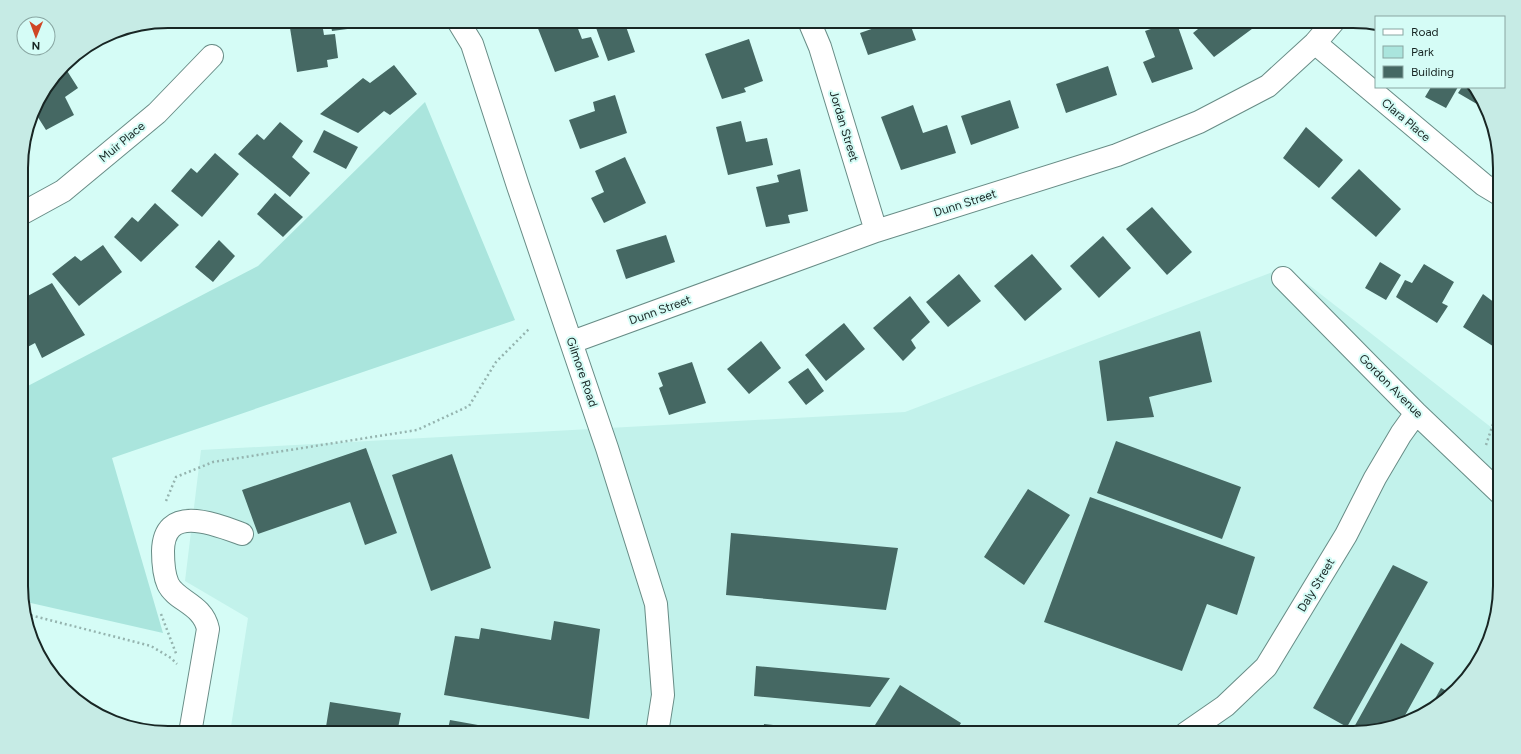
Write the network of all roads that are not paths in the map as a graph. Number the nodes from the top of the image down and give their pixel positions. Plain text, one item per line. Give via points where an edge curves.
1 (462, 28) edge
2 (812, 28) edge
3 (1328, 28) edge
4 (1315, 43) junction
5 (212, 56) dead end
6 (1493, 190) edge
7 (28, 211) edge
8 (876, 231) junction
9 (1283, 278) dead end
10 (572, 342) junction
11 (1416, 413) junction
12 (1493, 486) edge
13 (242, 534) dead end
14 (191, 726) edge
15 (658, 726) edge
16 (1196, 726) edge

1 - 10 street, Gilmore Road via 472,44
2 - 8 street, Jordan Street
3 - 4 street, Dunn Street
4 - 6 street, Clara Place
4 - 8 street, Dunn Street via 1268,86 1199,122 1117,154
5 - 7 street, Muir Place via 157,113 63,191
8 - 10 street, Dunn Street
9 - 11 street, Gordon Avenue
10 - 15 street, Gilmore Road via 656,604 663,695
11 - 12 street, Gordon Avenue
11 - 16 street, Daly Street via 1375,478 1346,535 1266,667 1225,706
13 - 14 street via 194,521 176,523 165,535 163,562 168,585 200,612 206,621 208,631

